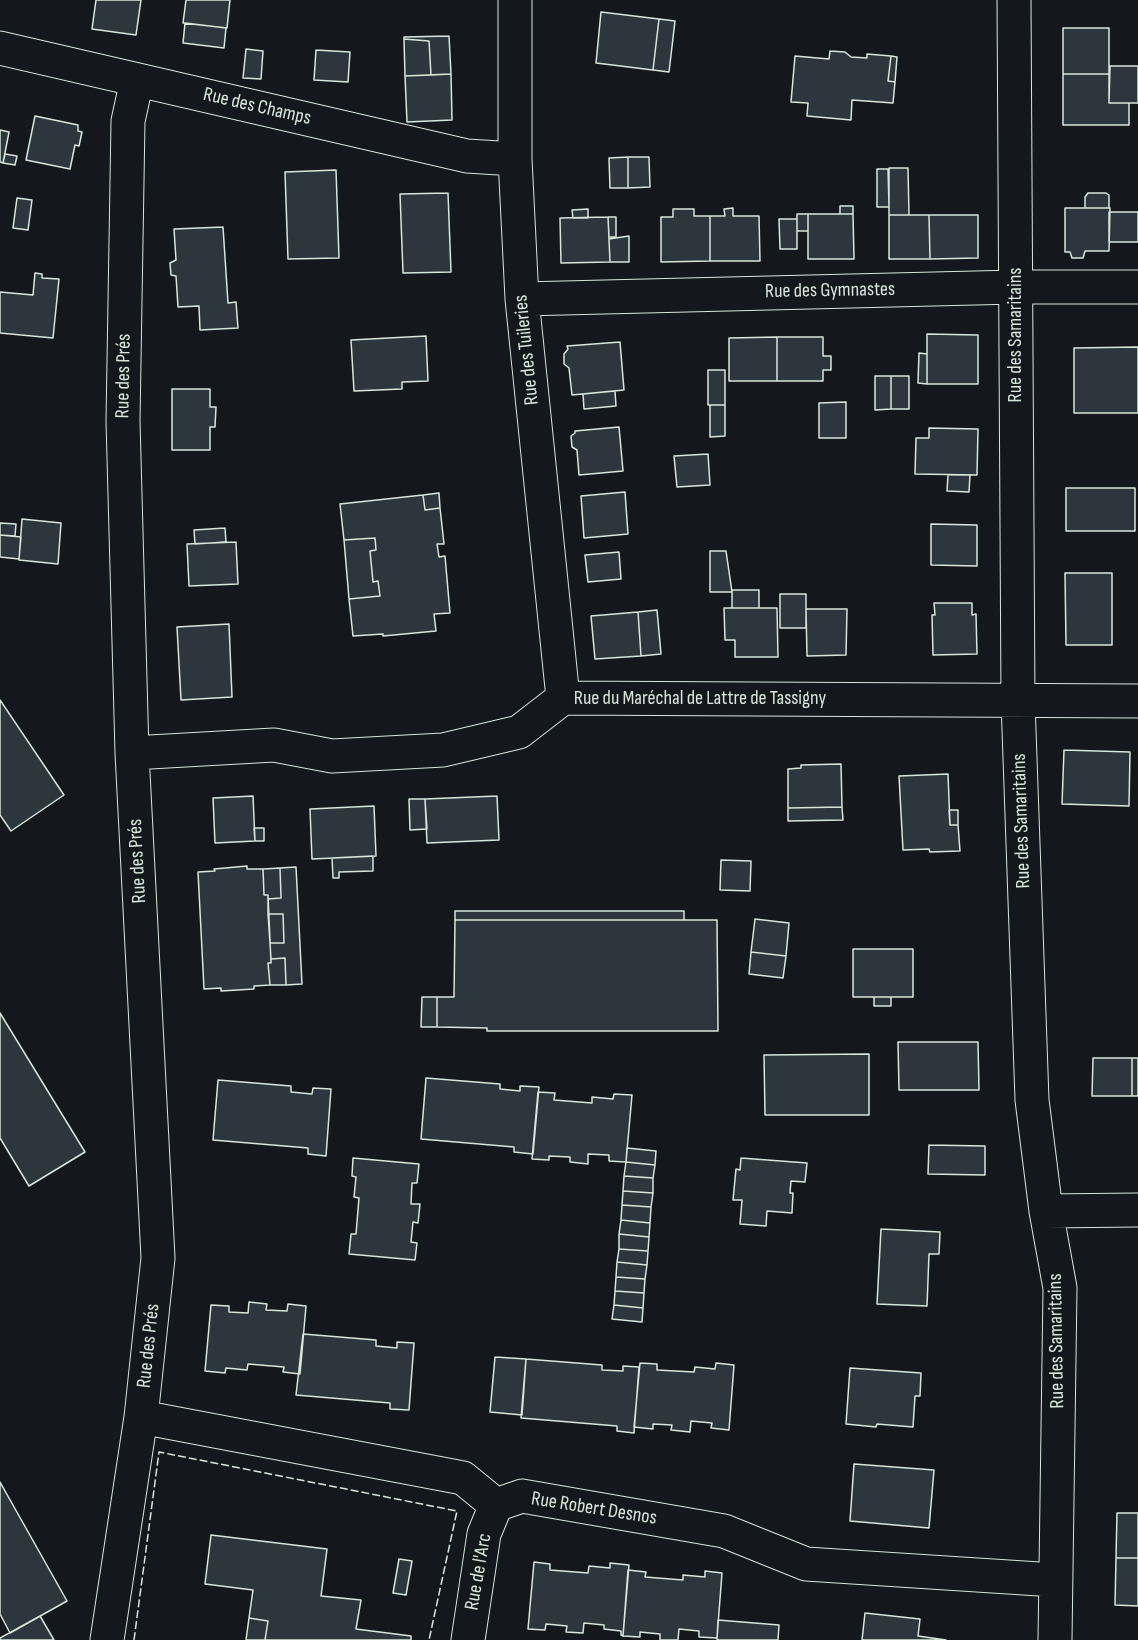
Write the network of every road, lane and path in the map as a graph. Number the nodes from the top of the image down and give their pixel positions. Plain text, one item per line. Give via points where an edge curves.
1 (515, 0) edge
2 (1014, 0) edge
3 (0, 48) edge
4 (137, 80) junction
5 (515, 159) junction
6 (1016, 287) junction
7 (1138, 287) edge
8 (522, 299) junction
9 (562, 698) junction
10 (1018, 701) junction
11 (1138, 701) edge
12 (132, 753) junction
13 (1046, 1210) junction
14 (1138, 1210) edge
15 (141, 1417) junction
16 (496, 1505) junction
17 (1055, 1580) junction
18 (107, 1640) edge
19 (468, 1640) edge
20 (1055, 1640) edge

1 - 5 street, Rue des Tuileries
2 - 6 street, Rue des Samaritains
3 - 4 street, Rue des Champs
4 - 5 street, Rue des Champs via 467,156
4 - 12 street, Rue des Prés via 128,121 123,421
5 - 8 street, Rue des Tuileries
6 - 7 street, Rue des Gymnastes
6 - 8 street, Rue des Gymnastes
6 - 10 street, Rue des Samaritains
8 - 9 street, Rue des Tuileries
9 - 10 street, Rue du Maréchal de Lattre de Tassigny
9 - 12 street, Rue du Maréchal de Lattre de Tassigny via 519,732 443,750 332,756 274,745
10 - 11 street, Rue du Maréchal de Lattre de Tassigny
10 - 13 street, Rue des Samaritains via 1032,1100
12 - 15 street, Rue des Prés via 158,1258
13 - 14 street
13 - 17 street, Rue des Samaritains via 1060,1287
15 - 16 street via 463,1478
15 - 18 street, Rue des Prés
16 - 17 street, Rue Robert Desnos via 522,1496 724,1531 806,1564
16 - 19 street, Rue de l'Arc via 484,1534
17 - 20 street, Rue des Samaritains

